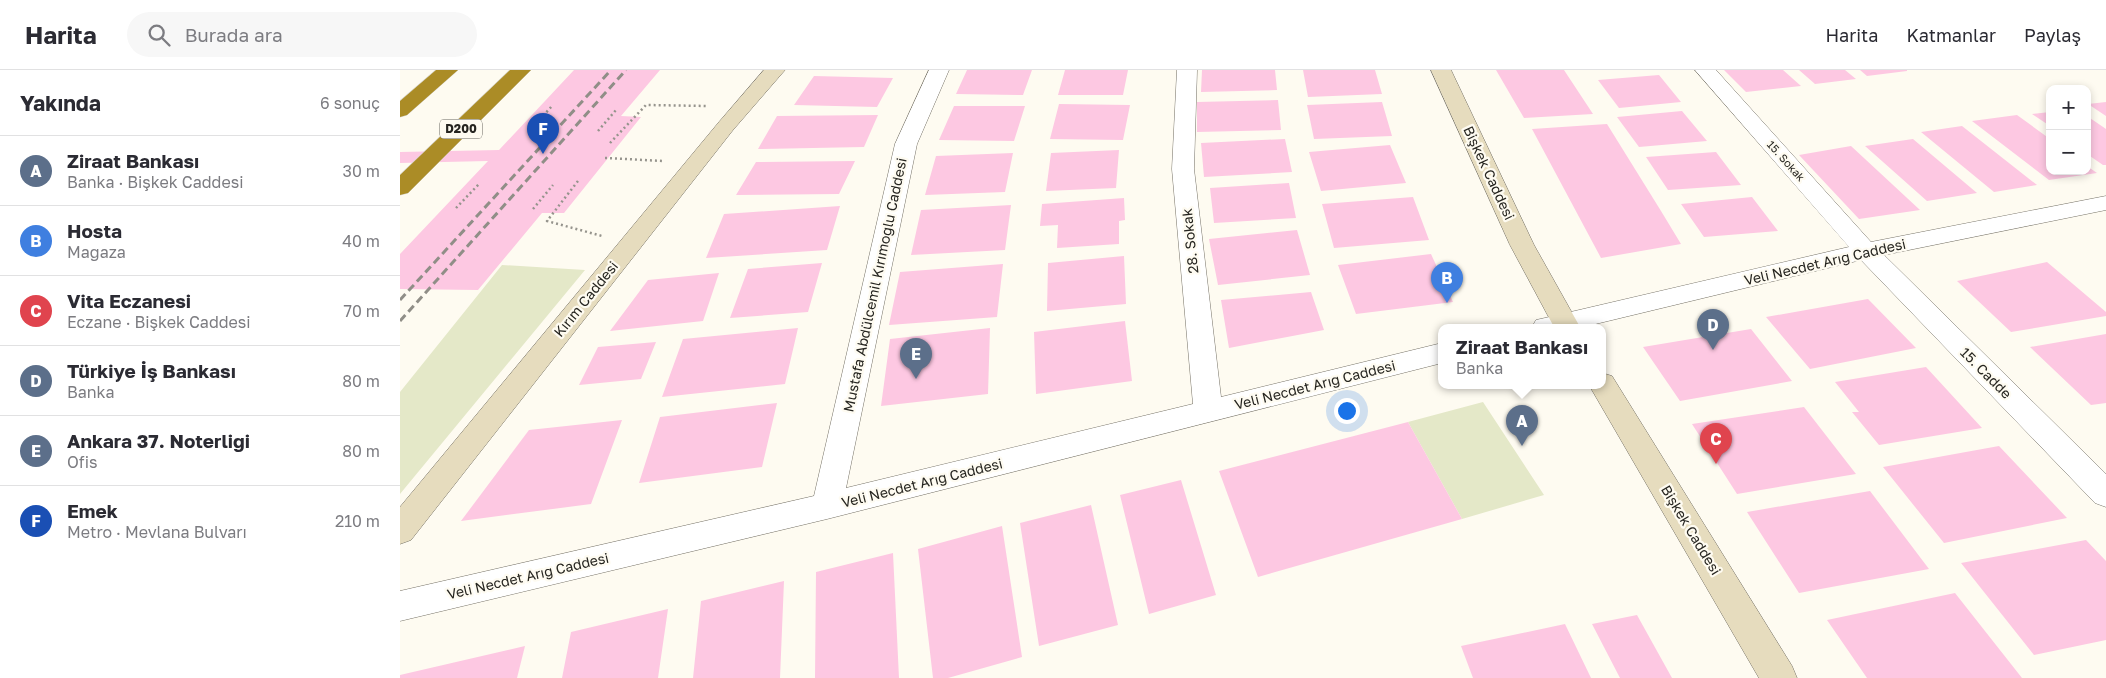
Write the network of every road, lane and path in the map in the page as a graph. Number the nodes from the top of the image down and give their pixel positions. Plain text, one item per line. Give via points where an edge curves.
1 (448, 70) edge
2 (521, 70) edge
3 (775, 70) edge
4 (939, 70) edge
5 (1187, 70) edge
6 (1440, 70) edge
7 (1705, 70) edge
8 (552, 106) dead end
9 (743, 107) junction
10 (616, 110) dead end
11 (400, 111) edge
12 (533, 127) dead end
13 (598, 131) dead end
14 (610, 143) dead end
15 (605, 158) dead end
16 (696, 162) junction
17 (578, 182) dead end
18 (479, 184) dead end
19 (552, 185) dead end
20 (400, 188) edge
21 (2106, 203) edge
22 (456, 208) dead end
23 (533, 209) dead end
24 (631, 244) junction
25 (1866, 251) junction
26 (1558, 324) edge
27 (1567, 324) edge
28 (1438, 354) edge
29 (1606, 389) edge
30 (1208, 412) junction
31 (2106, 494) edge
32 (827, 506) junction
33 (400, 530) edge
34 (400, 606) edge
35 (1779, 678) edge

1 - 11 highway
2 - 20 highway, D200
3 - 9 street, Kırım Caddesi
4 - 32 street, Mustafa Abdülcemil Kırımoğlu Caddesi via 906,144
5 - 30 street, 28. Sokak via 1183,169
6 - 26 street, Bişkek Caddesi
7 - 25 street, 15. Sokak
8 - 12 path
9 - 14 path via 646,105
9 - 16 street, Kırım Caddesi
10 - 13 path
15 - 16 path
16 - 24 street, Kırım Caddesi
17 - 24 path via 547,221
18 - 22 path
19 - 23 path
21 - 25 street, Veli Necdet Arığ Caddesi
24 - 33 street, Kırım Caddesi
25 - 27 street, Veli Necdet Arığ Caddesi
25 - 31 street, 15. Cadde
28 - 30 street, Veli Necdet Arığ Caddesi
29 - 35 street, Bişkek Caddesi
30 - 32 street, Veli Necdet Arığ Caddesi
32 - 34 street, Veli Necdet Arığ Caddesi

